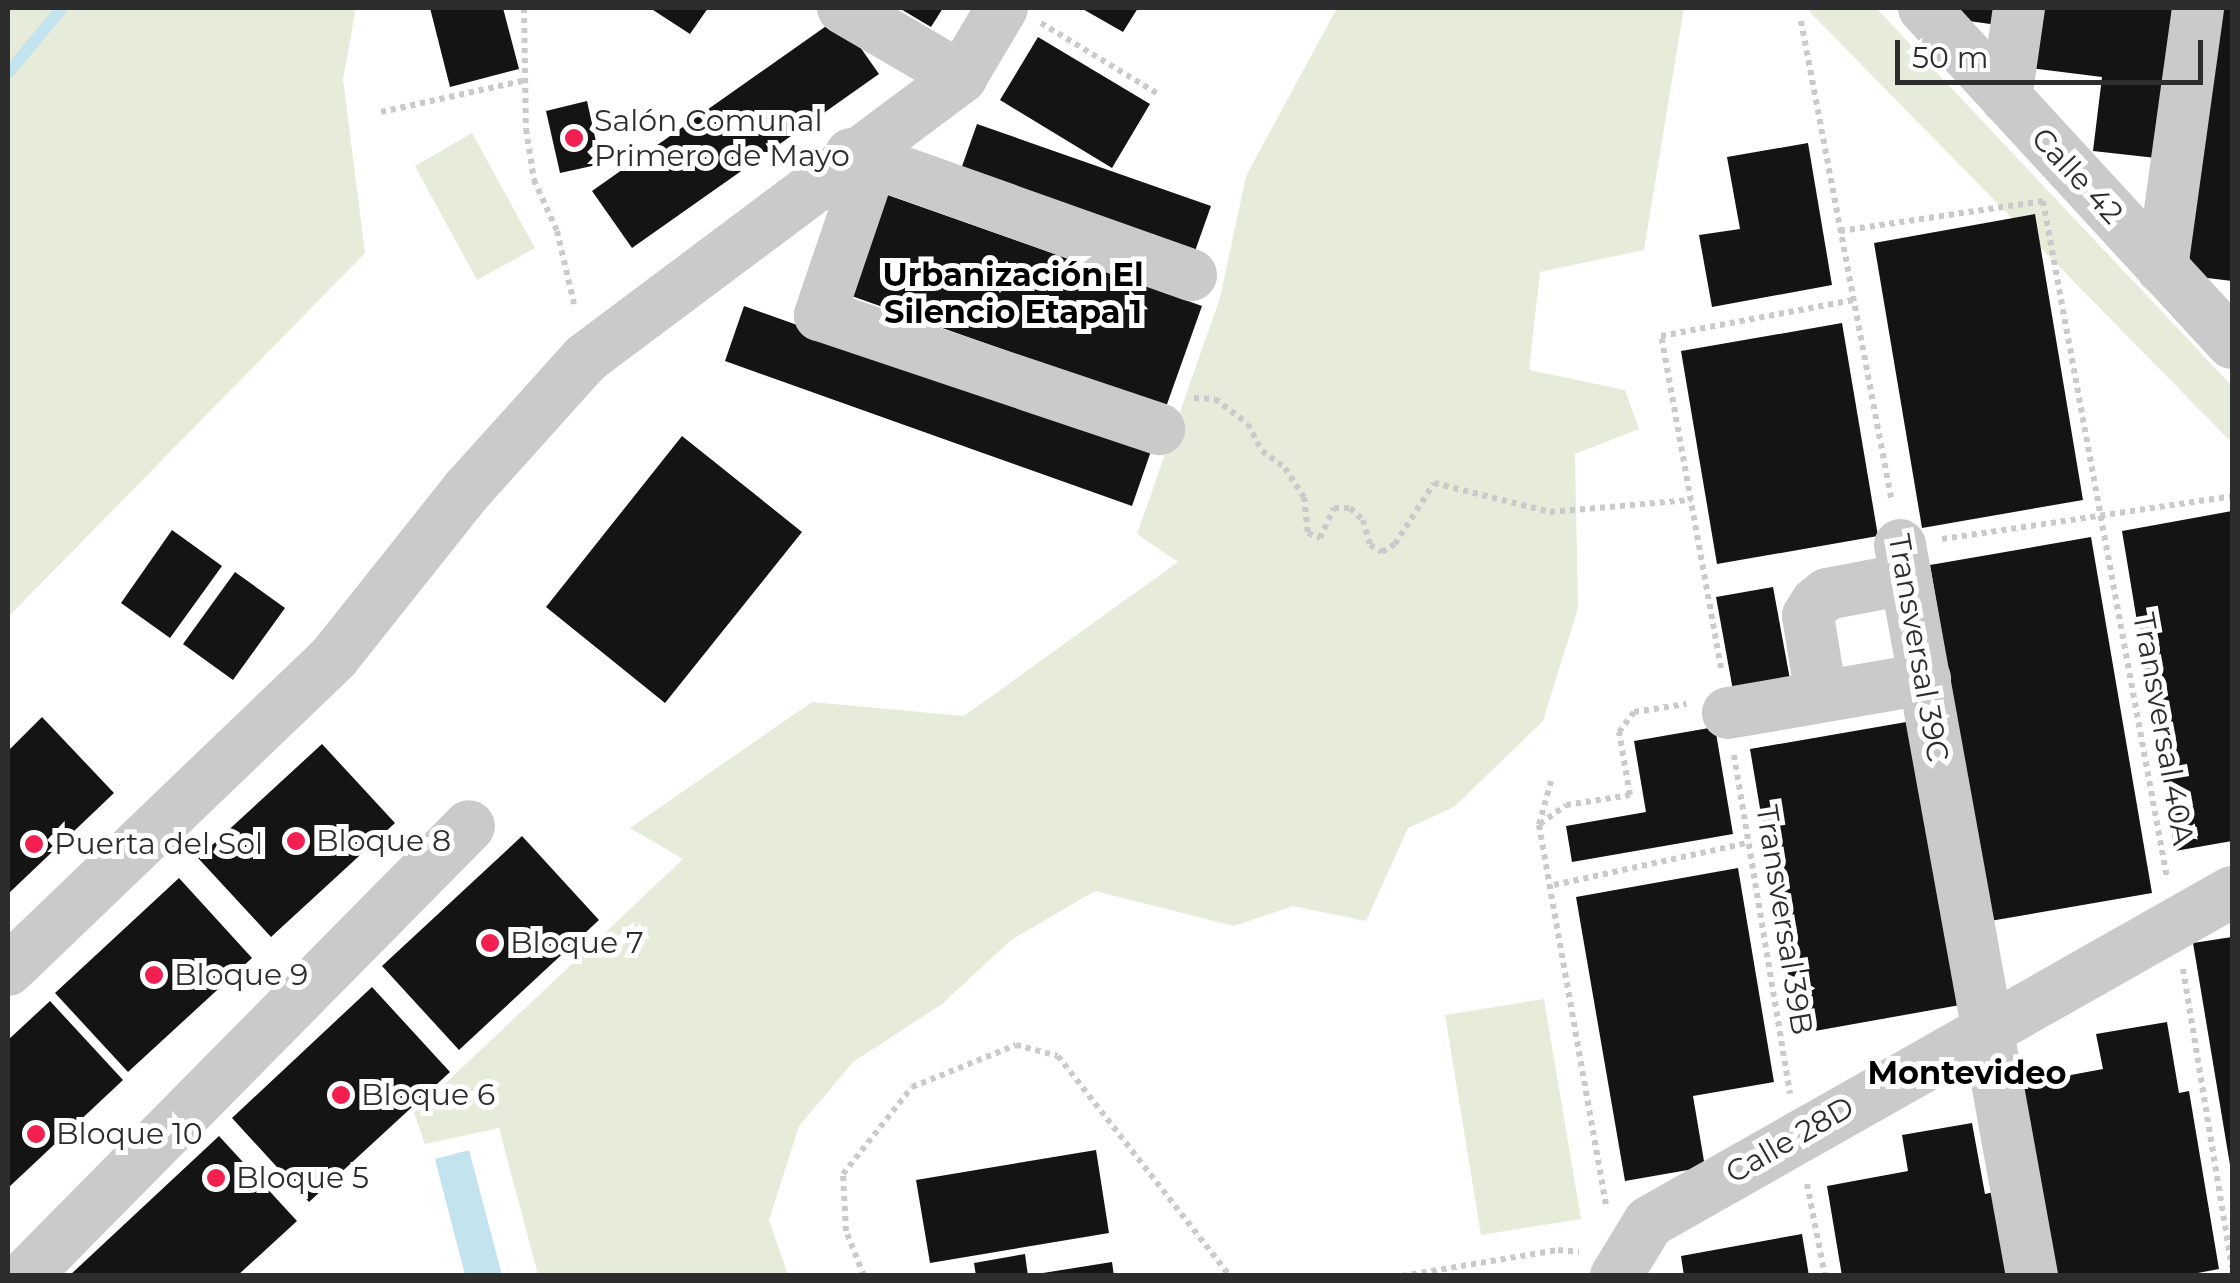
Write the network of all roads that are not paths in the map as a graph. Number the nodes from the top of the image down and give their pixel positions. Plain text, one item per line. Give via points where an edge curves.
1 (843, 8) edge
2 (1924, 8) edge
3 (2018, 8) edge
4 (2198, 8) edge
5 (1016, 12) edge
6 (961, 77) junction
7 (2006, 98) junction
8 (861, 158) junction
9 (2162, 268) junction
10 (1192, 275) dead end
11 (2232, 343) edge
12 (1158, 429) road end
13 (1925, 679) junction
14 (1821, 696) junction
15 (1727, 706) road end
16 (470, 826) dead end
17 (2232, 892) edge
18 (8, 970) edge
19 (1984, 1034) junction
20 (1619, 1266) edge
21 (25, 1276) edge
22 (2032, 1276) edge

1 - 6 street
2 - 7 street, Calle 42
3 - 7 street
4 - 9 street
5 - 6 street
6 - 8 street
7 - 9 street, Calle 42
8 - 10 street
8 - 12 street via 820,315
8 - 18 street via 586,358 468,488 335,656
9 - 11 street, Calle 42
13 - 14 street
13 - 14 street, Transversal 39C via 1903,562 1827,594 1808,616
13 - 19 street, Transversal 39C
14 - 15 street
16 - 21 street
17 - 19 street, Calle 28D
19 - 20 street, Calle 28D via 1649,1222
19 - 22 street, Transversal 39C

